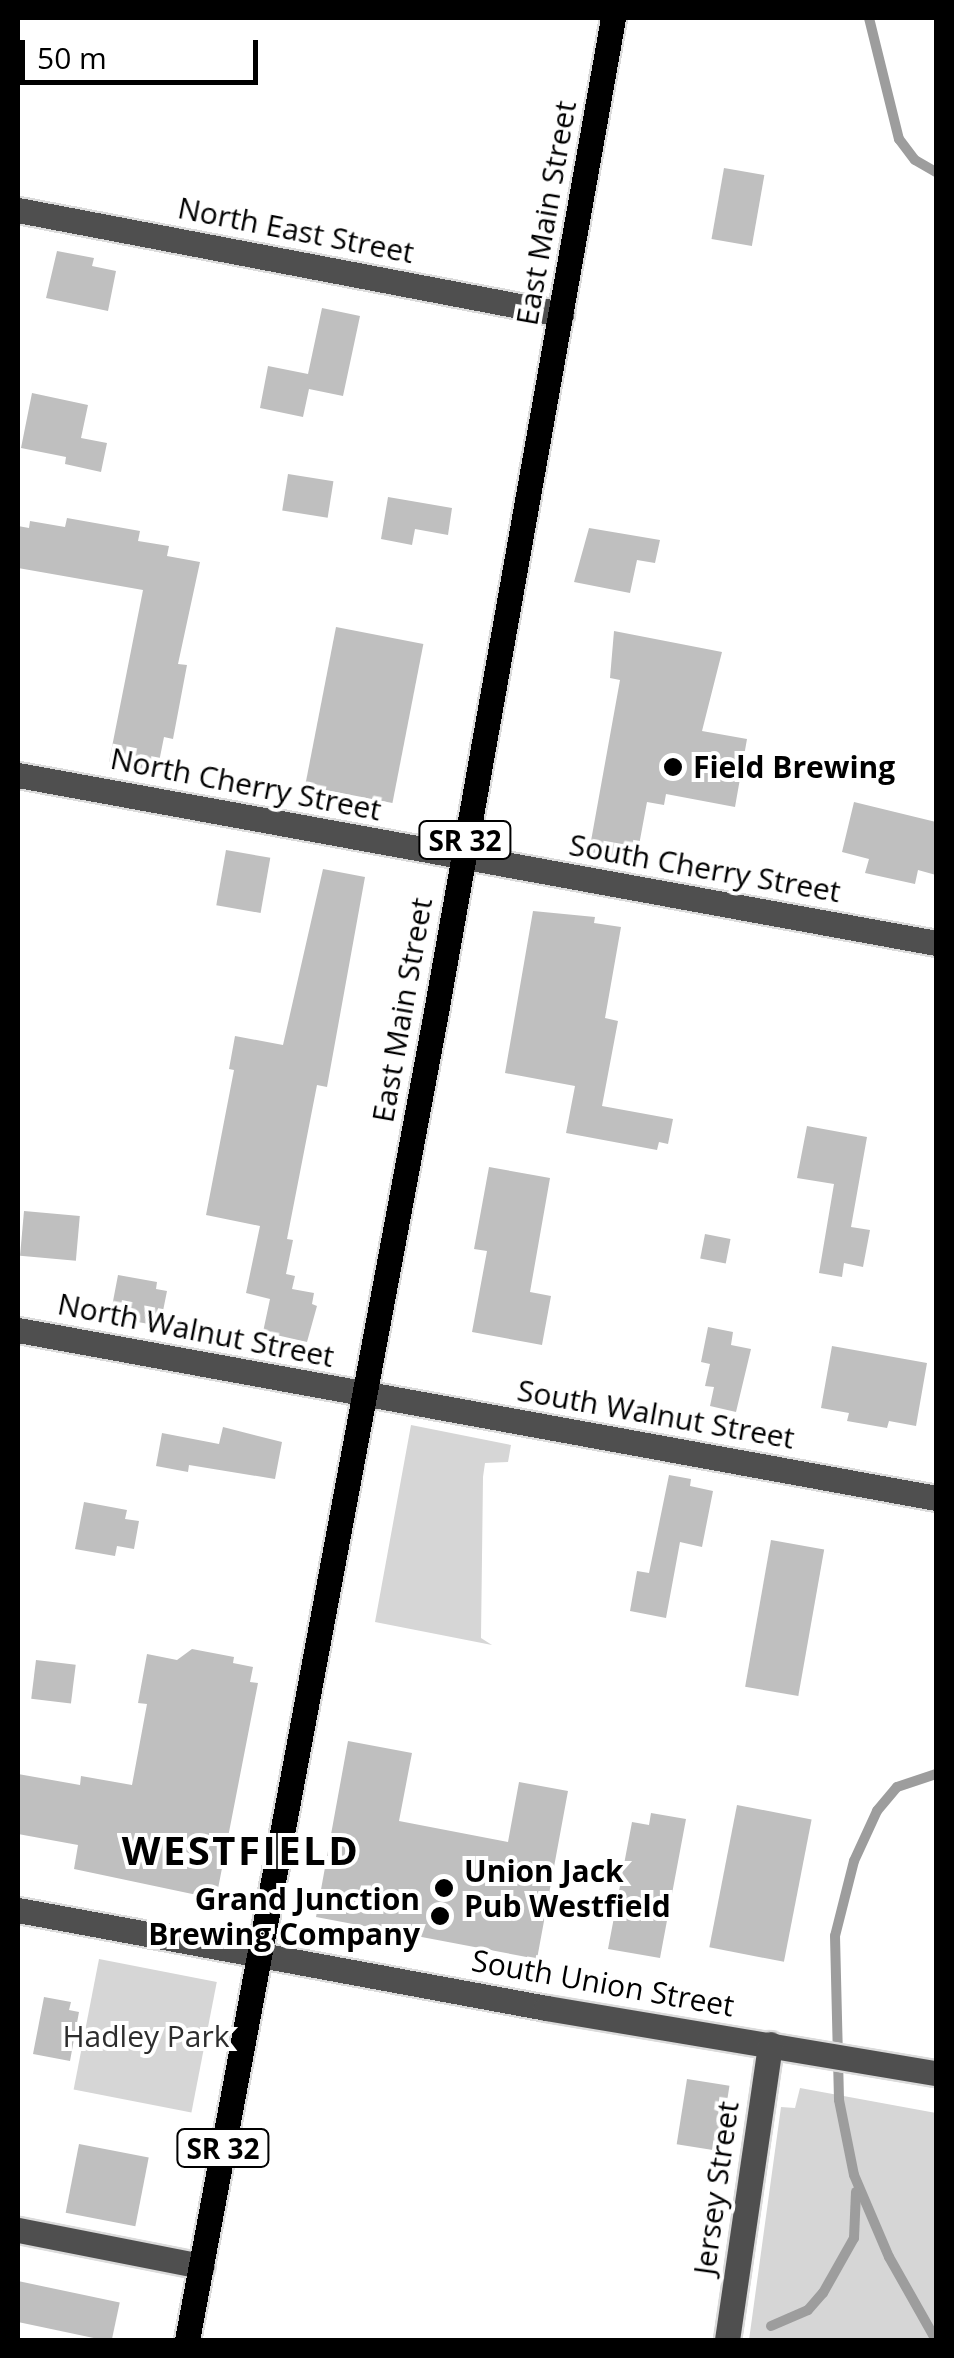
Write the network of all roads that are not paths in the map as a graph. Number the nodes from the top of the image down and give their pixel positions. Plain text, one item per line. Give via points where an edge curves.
1 (613, 18) edge
2 (18, 210) edge
3 (562, 314) junction
4 (18, 775) edge
5 (462, 857) junction
6 (936, 943) edge
7 (18, 1330) edge
8 (363, 1394) junction
9 (936, 1498) edge
10 (18, 1910) edge
11 (259, 1954) junction
12 (770, 2044) junction
13 (936, 2073) edge
14 (18, 2230) edge
15 (201, 2266) junction
16 (187, 2340) edge
17 (727, 2340) edge

1 - 3 main road, East Main Street / SR 32
2 - 3 street, North East Street
3 - 5 main road, East Main Street / SR 32
4 - 5 street, North Cherry Street
5 - 6 street, South Cherry Street
5 - 8 main road, East Main Street / SR 32
7 - 8 street, North Walnut Street
8 - 9 street, South Walnut Street
8 - 11 main road, East Main Street / SR 32
10 - 11 street, South Union Street
11 - 12 street, South Union Street
11 - 15 main road, SR 32
12 - 13 street, South Union Street
12 - 17 street, Jersey Street
14 - 15 street
15 - 16 main road, SR 32

